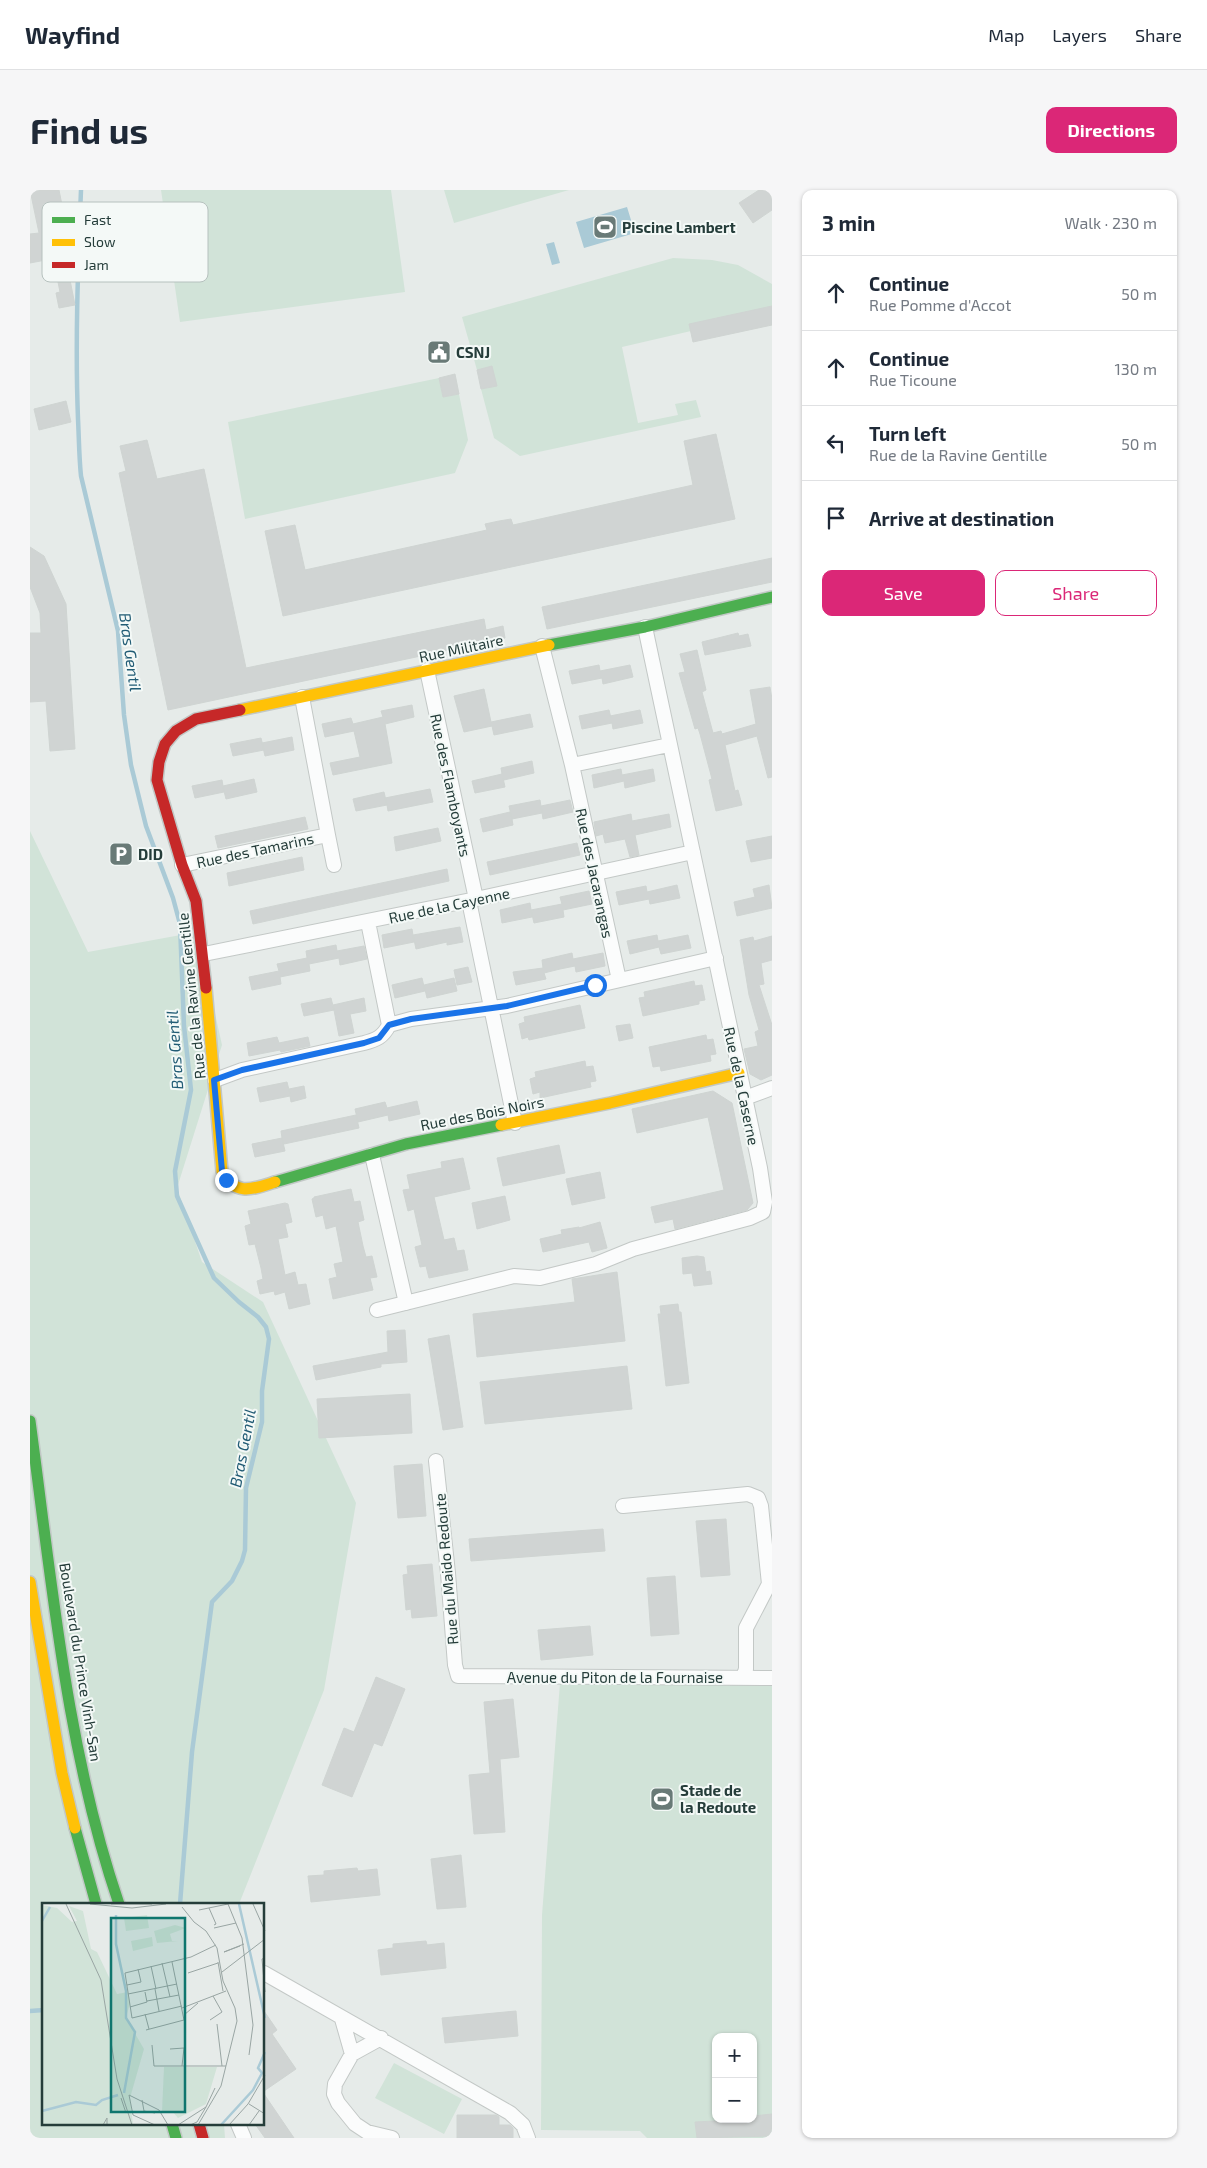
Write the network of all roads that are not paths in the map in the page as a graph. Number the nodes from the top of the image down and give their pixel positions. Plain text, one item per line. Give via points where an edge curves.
1 (772, 597) edge
2 (645, 627) junction
3 (542, 646) junction
4 (426, 670) junction
5 (302, 697) junction
6 (165, 744) joint
7 (669, 745) junction
8 (572, 765) junction
9 (328, 835) junction
10 (693, 852) junction
11 (182, 865) junction
12 (334, 865) dead end
13 (596, 874) junction
14 (473, 900) junction
15 (368, 922) junction
16 (204, 954) junction
17 (716, 958) junction
18 (619, 980) junction
19 (490, 1008) junction
20 (389, 1025) junction
21 (739, 1073) junction
22 (214, 1080) junction
23 (772, 1088) edge
24 (745, 1098) junction
25 (515, 1123) junction
26 (372, 1155) junction
27 (766, 1168) edge
28 (234, 1186) joint
29 (768, 1215) edge
30 (406, 1303) junction
31 (377, 1310) dead end
32 (30, 1421) edge
33 (436, 1461) dead end
34 (623, 1506) dead end
35 (30, 1582) edge
36 (458, 1676) joint
37 (743, 1678) junction
38 (772, 1678) edge
39 (96, 1903) edge
40 (119, 1903) edge
41 (265, 1974) edge
42 (342, 2019) junction
43 (380, 2038) junction
44 (352, 2054) junction
45 (239, 2126) edge
46 (244, 2138) edge
47 (392, 2138) edge
48 (528, 2138) edge

1 - 2 street, Rue Militaire
2 - 3 street, Rue Militaire
2 - 7 street, Rue de la Caserne
3 - 4 street, Rue Militaire
3 - 8 street, Rue des Jacarangas
4 - 5 street, Rue Militaire
4 - 14 street, Rue des Flamboyants
5 - 6 street, Rue Militaire via 196,719 176,731
5 - 9 street, Rue des Tamarins
6 - 11 street, Rue de la Ravine Gentille via 158,762 157,780
7 - 8 street
7 - 10 street, Rue de la Caserne
8 - 13 street, Rue des Jacarangas
9 - 11 street, Rue des Tamarins
9 - 12 street, Rue des Tamarins
10 - 13 street, Rue de la Cayenne
10 - 17 street, Rue de la Caserne
11 - 16 street, Rue de la Ravine Gentille via 196,901
13 - 14 street, Rue de la Cayenne
13 - 18 street, Rue des Jacarangas
14 - 15 street, Rue de la Cayenne
14 - 19 street, Rue des Flamboyants
15 - 16 street, Rue de la Cayenne
15 - 20 street
16 - 22 street, Rue de la Ravine Gentille
17 - 18 street
17 - 21 street, Rue de la Caserne
18 - 19 street
19 - 20 street
19 - 25 street, Rue des Flamboyants
20 - 22 street via 379,1038 371,1041 242,1070
21 - 24 street, Rue de la Caserne
21 - 25 street, Rue des Bois Noirs
22 - 28 street, Rue de la Ravine Gentille via 222,1171
23 - 24 street
24 - 27 street, Rue de la Caserne
25 - 26 street, Rue des Bois Noirs via 406,1144
26 - 28 street, Rue des Bois Noirs via 248,1190
26 - 30 street
27 - 29 street, Rue de la Caserne
29 - 30 street, Rue de la Caserne via 632,1248 596,1264 540,1278 514,1276
30 - 31 street, Rue de la Caserne
32 - 40 street, Boulevard du Prince Vinh-San via 77,1743 105,1866
33 - 36 street, Rue du Maido Redoute
34 - 37 street via 748,1494 758,1498 768,1584 746,1628
35 - 39 street via 62,1773
36 - 37 street, Avenue du Piton de la Fournaise
37 - 38 street, Avenue du Piton de la Fournaise
41 - 42 street
42 - 43 street
42 - 44 street
43 - 44 street
43 - 48 street via 510,2113 522,2125
44 - 47 street via 335,2084 334,2094 338,2103 355,2124 367,2132
45 - 46 street

